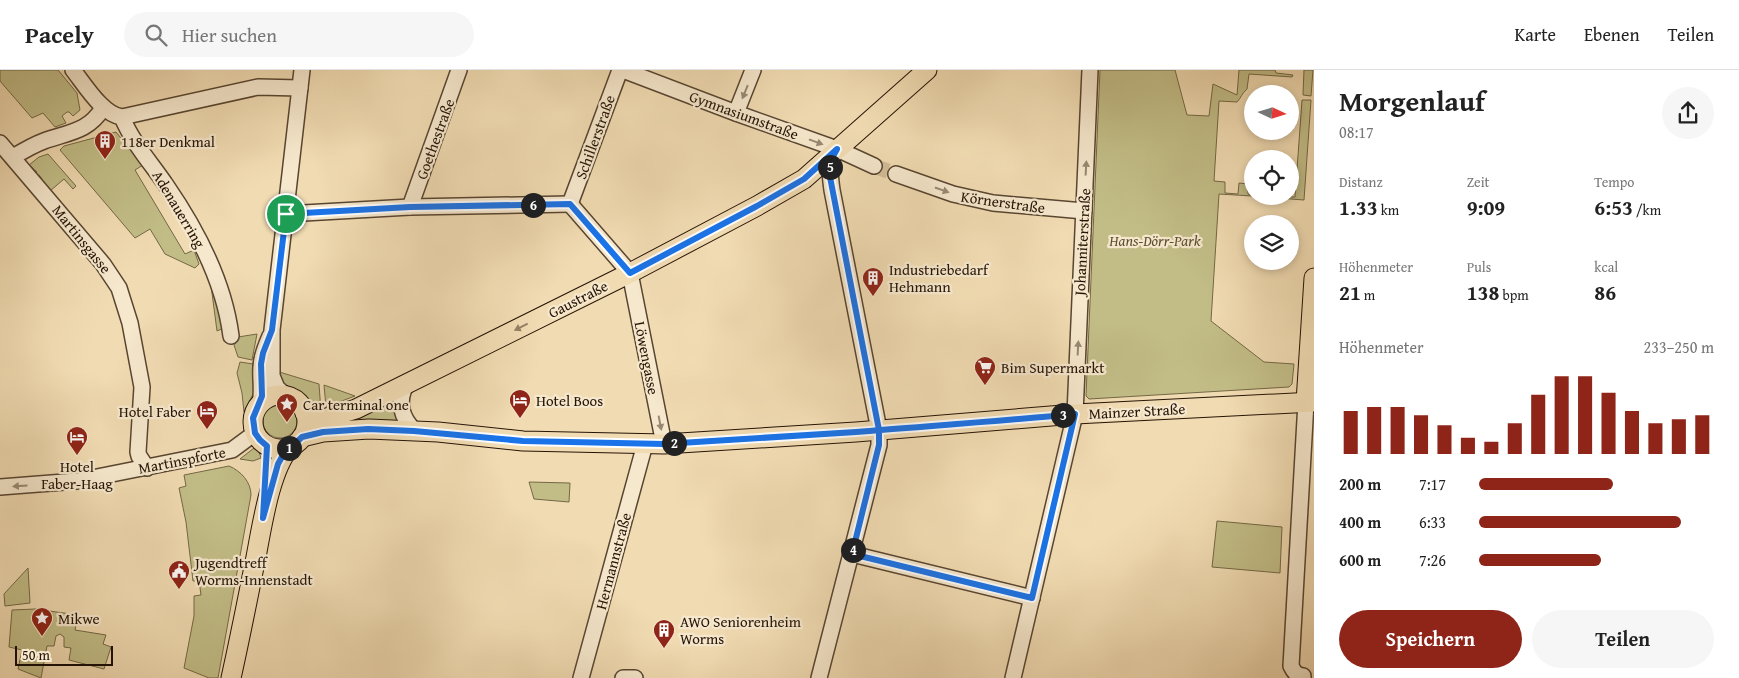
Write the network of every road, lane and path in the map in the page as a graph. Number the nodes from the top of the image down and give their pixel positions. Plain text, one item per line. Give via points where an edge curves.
1 (73, 70) edge
2 (302, 70) edge
3 (459, 70) edge
4 (621, 70) edge
5 (754, 70) edge
6 (928, 70) edge
7 (1090, 70) edge
8 (300, 88) junction
9 (103, 108) junction
10 (736, 113) junction
11 (122, 118) junction
12 (0, 143) edge
13 (837, 149) junction
14 (13, 157) junction
15 (874, 166) tunnel mouth
16 (896, 174) tunnel mouth
17 (804, 179) junction
18 (832, 190) junction
19 (570, 204) junction
20 (410, 207) junction
21 (1084, 211) junction
22 (286, 214) junction
23 (630, 273) junction
24 (1314, 278) edge
25 (272, 330) junction
26 (231, 336) dead end
27 (406, 385) junction
28 (285, 395) junction
29 (1310, 402) edge
30 (260, 404) junction
31 (306, 413) junction
32 (1075, 414) junction
33 (879, 430) junction
34 (414, 431) junction
35 (261, 439) junction
36 (296, 442) junction
37 (655, 444) junction
38 (147, 468) junction
39 (0, 487) edge
40 (263, 518) junction
41 (852, 554) junction
42 (1032, 598) junction
43 (1306, 677) edge
44 (231, 678) edge
45 (581, 678) edge
46 (623, 678) edge
47 (635, 678) edge
48 (819, 678) edge
49 (1013, 678) edge

1 - 9 street
2 - 8 street
3 - 20 street, Goethestraße
4 - 10 street, Gymnasiumstraße
4 - 19 street, Schillerstraße
5 -> 10 street
6 - 13 main road, Gaustraße
21 -> 7 street, Johanniterstraße
8 - 11 street via 258,87
8 - 22 street
9 - 11 street
9 - 14 street via 93,121 77,132 35,145
10 -> 13 street, Gymnasiumstraße
11 - 26 street, Adenauerring via 126,129 196,232 220,289
12 - 14 street, Martinsgasse
13 - 15 street
13 - 17 main road, Gaustraße
13 - 18 street via 829,170
14 - 38 street, Martinsgasse via 103,264 119,288 140,374 142,398 138,452
16 -> 21 street, Körnerstraße via 953,194 993,203
17 - 18 street via 821,179
17 - 23 main road, Gaustraße
18 - 33 street
19 - 20 street
19 - 23 street
20 - 22 street
32 -> 21 street, Johanniterstraße
22 - 25 street
23 -> 27 main road, Gaustraße
23 -> 37 street, Löwengasse
24 - 29 main road
25 - 28 street via 272,376 275,385
25 - 30 street via 263,353
27 - 31 main road, Gaustraße via 335,416 323,419
27 - 34 street via 401,398 402,413
28 - 30 main road via 271,396
28 - 31 main road via 298,402
29 - 32 main road, Mainzer Straße
29 - 43 street via 1291,666 1297,675
30 - 35 main road via 253,418
31 - 36 main road via 307,423
32 - 33 main road, Mainzer Straße
32 - 42 street, Johanniterstraße
33 - 37 main road, Mainzer Straße
33 - 41 street via 879,445
34 - 36 main road, Mainzer Straße via 344,430 323,432
34 - 37 main road, Mainzer Straße via 523,441
35 - 36 main road via 280,449
35 - 38 street, Martinspforte via 232,450
35 - 40 main road
36 - 40 main road via 278,464
37 - 45 street, Hermannstraße
38 -> 39 street, Martinspforte via 58,483
40 - 44 main road
41 - 42 street
41 - 48 street
42 - 49 street, Johanniterstraße
46 - 47 street

